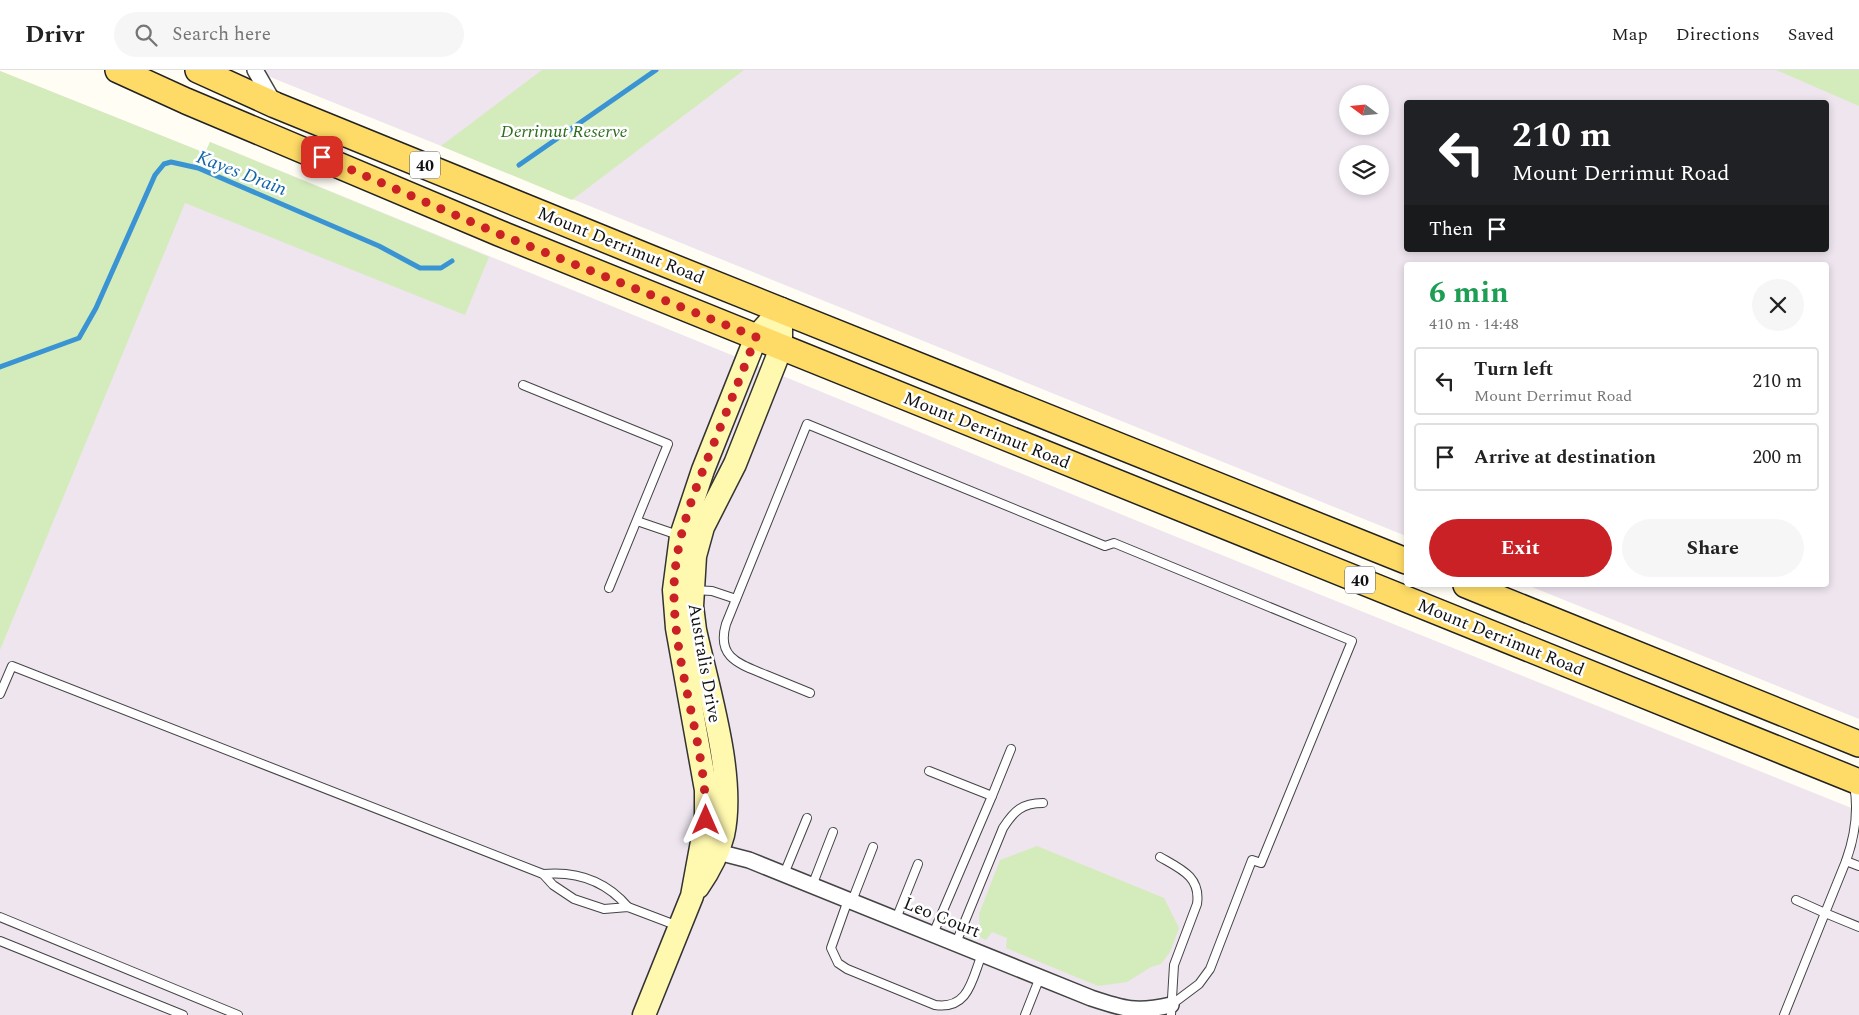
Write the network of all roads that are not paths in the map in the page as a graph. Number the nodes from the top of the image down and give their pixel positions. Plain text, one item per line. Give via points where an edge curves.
1 (118, 70) edge
2 (255, 70) edge
3 (204, 71) edge
4 (186, 102) junction
5 (275, 105) junction
6 (781, 309) junction
7 (756, 337) junction
8 (781, 348) junction
9 (523, 385) dead end
10 (637, 521) junction
11 (690, 539) junction
12 (1404, 560) edge
13 (1471, 587) edge
14 (609, 588) dead end
15 (684, 590) junction
16 (736, 599) junction
17 (810, 693) dead end
18 (0, 694) edge
19 (1859, 744) edge
20 (1011, 749) dead end
21 (929, 771) dead end
22 (1856, 780) edge
23 (992, 796) junction
24 (1043, 803) dead end
25 (806, 818) dead end
26 (833, 832) dead end
27 (874, 847) dead end
28 (709, 849) junction
29 (1160, 857) dead end
30 (1846, 861) junction
31 (918, 864) dead end
32 (1859, 866) edge
33 (542, 874) junction
34 (784, 874) junction
35 (812, 886) junction
36 (850, 900) junction
37 (1796, 900) dead end
38 (628, 907) junction
39 (1825, 913) junction
40 (0, 917) edge
41 (896, 919) junction
42 (680, 927) junction
43 (1859, 927) edge
44 (933, 934) junction
45 (0, 941) edge
46 (956, 943) junction
47 (982, 954) junction
48 (1040, 977) junction
49 (1171, 1010) edge
50 (1131, 1012) edge
51 (183, 1015) edge
52 (238, 1015) edge
53 (644, 1015) edge
54 (1025, 1015) edge
55 (1784, 1015) edge

1 - 4 main road, Mount Derrimut Road / 40
2 - 5 street
3 - 4 main road
3 - 5 main road, Mount Derrimut Road / 40
4 - 7 main road, Mount Derrimut Road / 40 via 499,234
5 - 6 main road, Mount Derrimut Road / 40
6 - 7 street
6 - 8 street
6 - 12 main road, Mount Derrimut Road / 40
7 - 8 main road, Mount Derrimut Road / 40
7 - 11 street, Australis Drive via 703,470
8 - 11 street, Australis Drive via 735,464
8 - 22 main road, Mount Derrimut Road / 40
9 - 10 lane via 668,444
10 - 11 lane
10 - 14 lane
11 - 15 street, Australis Drive
13 - 19 main road, Mount Derrimut Road
15 - 16 lane via 712,591
15 - 28 street, Australis Drive via 677,628 706,790
16 - 17 lane via 724,631 727,652 740,664
16 - 49 lane via 807,424 1105,546 1114,543 1352,641 1261,863 1252,860 1210,969
18 - 33 lane via 12,666
20 - 23 lane
21 - 23 lane
22 - 30 lane via 1856,833
23 - 44 lane
24 - 46 lane via 1023,805 1003,828
25 - 34 lane
26 - 35 lane
27 - 36 lane
28 - 34 street, Leo Court
28 - 42 street, Australis Drive
29 - 49 lane via 1189,873 1199,893 1174,965
30 - 32 lane
30 - 39 lane
31 - 41 lane
33 - 38 lane via 574,899 604,908
33 - 38 lane via 560,872 597,883 615,892
34 - 35 street, Leo Court
35 - 36 street, Leo Court
36 - 41 street, Leo Court
36 - 47 lane via 831,948 838,963 856,973 935,1005 945,1006 964,998
37 - 39 lane
38 - 42 lane
39 - 43 lane
39 - 55 lane
40 - 52 lane
41 - 44 street, Leo Court
42 - 53 street, Australis Drive
44 - 46 street, Leo Court
45 - 51 lane
46 - 47 street, Leo Court
47 - 48 street, Leo Court
48 - 50 street, Leo Court
48 - 54 lane
49 - 50 street, Leo Court

